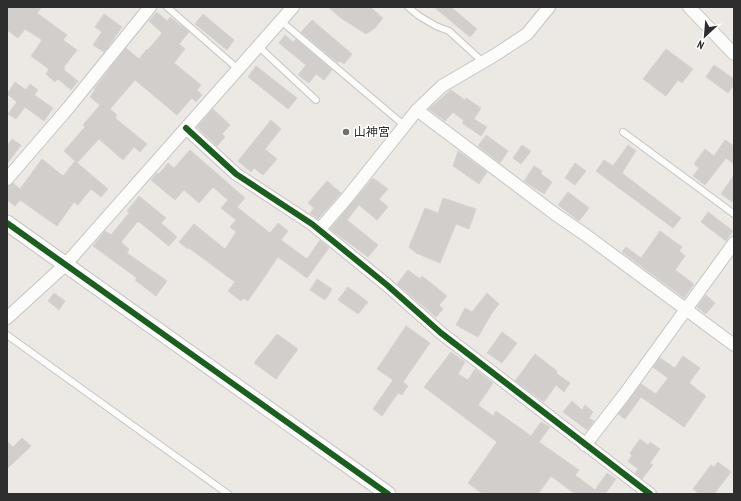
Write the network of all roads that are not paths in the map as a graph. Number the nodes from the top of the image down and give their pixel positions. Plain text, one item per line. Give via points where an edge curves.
1 (150, 7) edge
2 (167, 7) edge
3 (292, 7) edge
4 (408, 7) edge
5 (549, 7) edge
6 (688, 7) edge
7 (281, 20) junction
8 (258, 46) junction
9 (734, 54) edge
10 (483, 62) junction
11 (238, 68) junction
12 (316, 100) dead end
13 (417, 110) junction
14 (405, 126) junction
15 (186, 128) junction
16 (623, 132) dead end
17 (7, 179) edge
18 (734, 214) edge
19 (7, 223) edge
20 (319, 230) junction
21 (734, 243) edge
22 (65, 265) junction
23 (686, 309) junction
24 (7, 318) edge
25 (7, 335) edge
26 (734, 345) edge
27 (585, 445) junction
28 (228, 494) edge
29 (388, 494) edge
30 (650, 494) edge

1 - 17 street
2 - 11 lane
3 - 7 street
4 - 10 lane via 436,26 449,31
5 - 10 street via 527,34
6 - 9 street
7 - 8 street
7 - 14 lane
8 - 11 street
8 - 12 lane
10 - 13 street via 442,86
11 - 15 street
13 - 14 street
13 - 23 street
14 - 20 street
15 - 20 street via 236,174
15 - 22 street
16 - 18 lane
19 - 22 street
20 - 27 street via 441,333
21 - 23 street
22 - 24 street
22 - 29 street
23 - 26 street
23 - 27 street
25 - 28 lane
27 - 30 street

